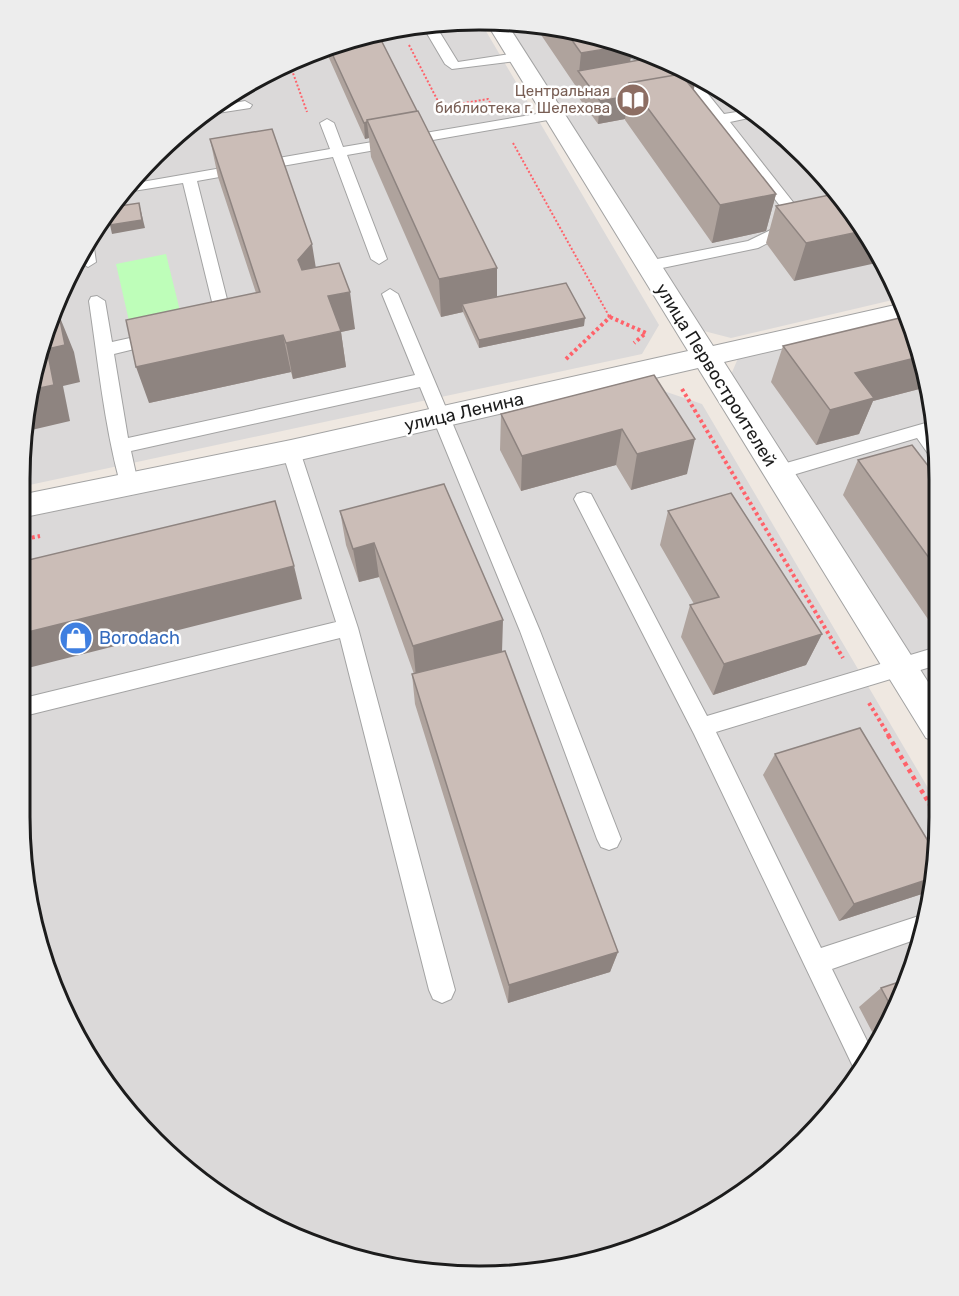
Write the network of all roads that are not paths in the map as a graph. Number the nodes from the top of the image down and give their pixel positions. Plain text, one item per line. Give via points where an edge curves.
1 (501, 31) edge
2 (434, 33) edge
3 (517, 57) junction
4 (693, 84) edge
5 (245, 105) dead end
6 (227, 108) edge
7 (554, 115) junction
8 (742, 115) edge
9 (721, 119) junction
10 (327, 123) road end
11 (337, 152) junction
12 (189, 178) junction
13 (139, 187) edge
14 (841, 213) edge
15 (800, 221) junction
16 (379, 259) dead end
17 (648, 266) junction
18 (390, 294) dead end
19 (96, 301) dead end
20 (897, 313) edge
21 (197, 330) edge
22 (174, 334) edge
23 (104, 350) junction
24 (705, 357) junction
25 (426, 379) junction
26 (442, 417) junction
27 (926, 429) edge
28 (120, 447) junction
29 (291, 452) junction
30 (776, 473) junction
31 (129, 483) junction
32 (584, 499) dead end
33 (30, 505) edge
34 (348, 628) junction
35 (929, 659) edge
36 (900, 668) junction
37 (30, 706) edge
38 (929, 713) edge
39 (702, 727) junction
40 (609, 839) dead end
41 (915, 929) edge
42 (816, 962) junction
43 (442, 990) dead end
44 (860, 1055) edge

1 - 3 street, улица Первостроителей
2 - 3 lane via 457,66
3 - 7 street, улица Первостроителей
4 - 9 lane
5 - 6 lane
7 - 11 lane
7 - 17 street, улица Первостроителей
8 - 9 lane
9 - 15 lane
10 - 11 lane
11 - 12 lane
11 - 16 lane
12 - 13 lane
12 - 21 lane via 223,315 219,323
14 - 15 lane
15 - 17 lane via 752,245
17 - 24 street, улица Первостроителей
18 - 25 lane
19 - 23 lane
20 - 24 street, улица Ленина
22 - 23 lane
23 - 28 lane
24 - 26 street, улица Ленина
24 - 30 street, улица Первостроителей
25 - 26 lane
25 - 28 lane
26 - 29 street, улица Ленина
26 - 40 lane
27 - 30 lane
28 - 31 lane
29 - 31 street, улица Ленина
29 - 34 lane
30 - 36 street, улица Первостроителей
31 - 33 street, улица Ленина
32 - 39 lane
34 - 37 lane
34 - 43 lane
35 - 36 lane
36 - 38 street, улица Первостроителей
36 - 39 lane
39 - 42 lane
41 - 42 lane
42 - 44 lane

